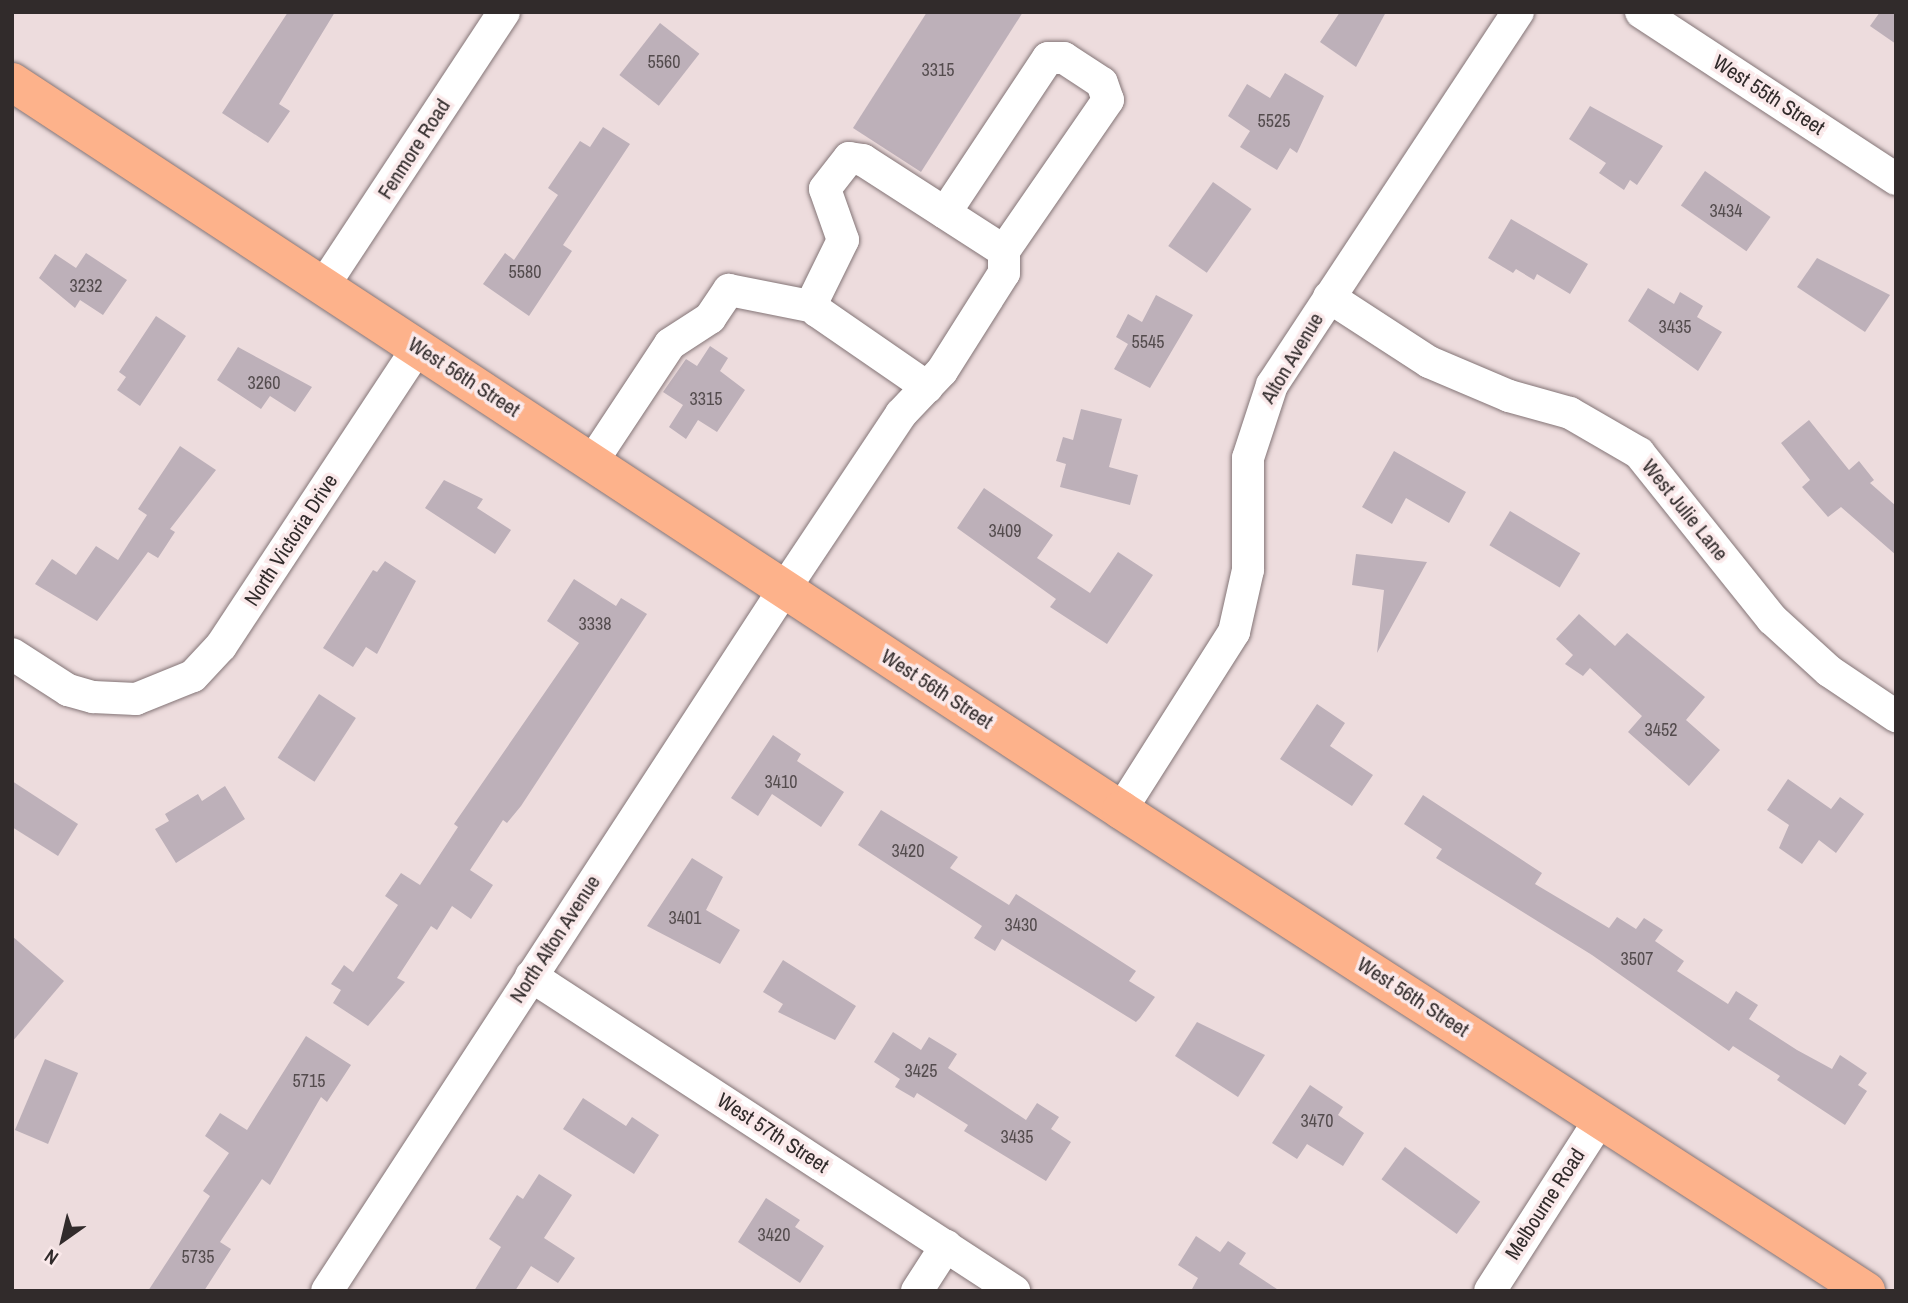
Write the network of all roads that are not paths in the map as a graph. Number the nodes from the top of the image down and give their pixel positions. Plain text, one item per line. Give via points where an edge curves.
1 (504, 12) edge
2 (1518, 12) edge
3 (1641, 12) edge
4 (12, 82) edge
5 (1896, 179) edge
6 (945, 213) junction
7 (1004, 251) junction
8 (324, 285) junction
9 (1329, 297) junction
10 (815, 306) junction
11 (418, 347) junction
12 (927, 387) junction
13 (592, 462) junction
14 (785, 589) junction
15 (12, 654) edge
16 (1896, 716) edge
17 (1121, 810) junction
18 (531, 976) junction
19 (1601, 1118) junction
20 (946, 1247) junction
21 (327, 1291) edge
22 (917, 1291) edge
23 (1014, 1291) edge
24 (1490, 1291) edge
25 (1866, 1291) edge

1 - 8 street, Fenmore Road
2 - 9 street, Alton Avenue
3 - 5 street, West 55th Street
4 - 8 main road, West 56th Street
6 - 7 street
6 - 7 street via 1048,58 1064,58 1102,83 1108,100
6 - 10 street via 863,160 849,158 825,189 843,240 815,291
7 - 12 street, North Alton Avenue via 1004,273
8 - 11 main road, West 56th Street
9 - 16 street, West Julie Lane via 1429,362 1486,388 1570,414 1639,453 1772,619 1829,671
9 - 17 street, Alton Avenue via 1279,373 1254,432 1246,472 1248,570 1234,632
10 - 12 street
10 - 13 street via 780,304 738,288 729,290 694,333 670,344
11 - 13 main road, West 56th Street
11 - 15 street, North Victoria Drive via 215,654 175,687 136,699 76,693
12 - 14 street, North Alton Avenue via 901,414
13 - 14 main road, West 56th Street
14 - 17 main road, West 56th Street
14 - 18 street, North Alton Avenue
17 - 19 main road, West 56th Street
18 - 20 street, West 57th Street
18 - 21 street, North Alton Avenue
19 - 24 street, Melbourne Road
19 - 25 main road, West 56th Street
20 - 22 street
20 - 23 street, West 57th Street

